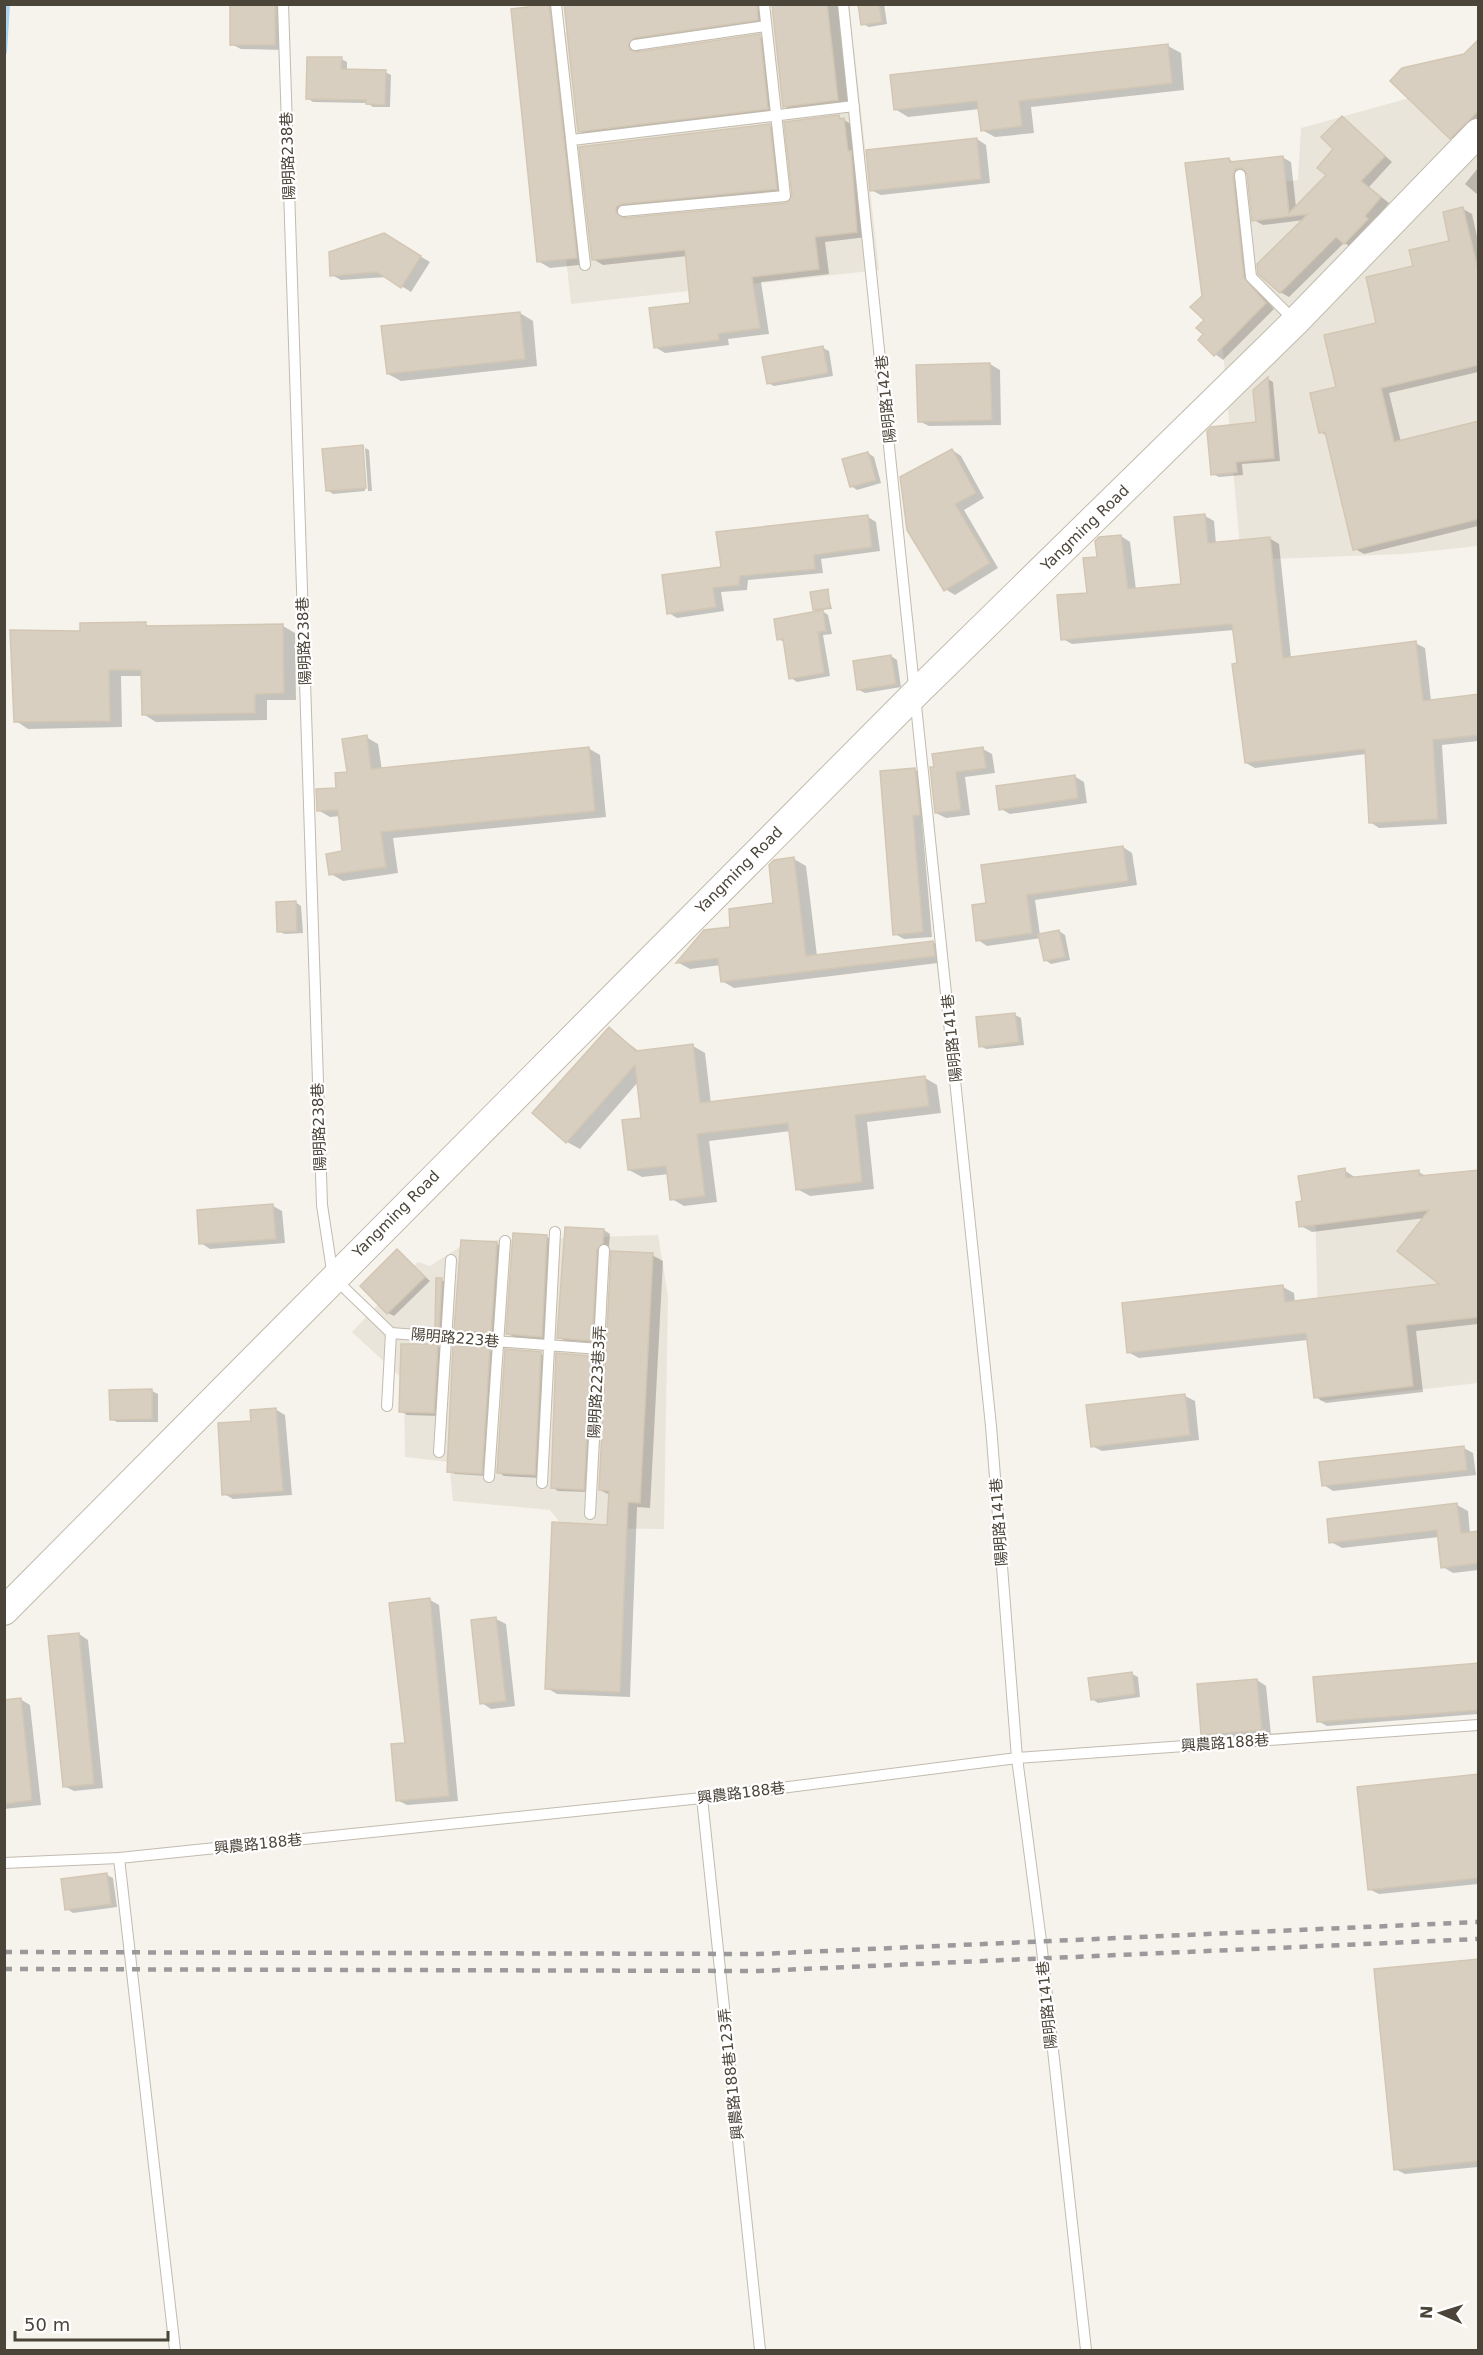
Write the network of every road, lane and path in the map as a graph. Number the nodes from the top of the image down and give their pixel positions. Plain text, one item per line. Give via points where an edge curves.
1 (283, 4) edge
2 (556, 4) edge
3 (764, 4) edge
4 (843, 4) edge
5 (766, 26) junction
6 (635, 45) dead end
7 (854, 106) junction
8 (776, 114) junction
9 (1479, 133) edge
10 (572, 140) junction
11 (1240, 175) dead end
12 (623, 211) dead end
13 (585, 265) dead end
14 (1296, 321) junction
15 (917, 692) junction
16 (555, 1232) dead end
17 (505, 1241) dead end
18 (604, 1250) dead end
19 (452, 1260) dead end
20 (333, 1277) junction
21 (391, 1333) junction
22 (445, 1338) junction
23 (499, 1342) junction
24 (551, 1346) junction
25 (599, 1349) junction
26 (387, 1406) dead end
27 (439, 1452) dead end
28 (489, 1477) dead end
29 (542, 1483) dead end
30 (590, 1514) dead end
31 (4, 1611) edge
32 (1479, 1725) edge
33 (1017, 1758) junction
34 (702, 1798) junction
35 (119, 1858) junction
36 (4, 1863) edge
37 (175, 2350) edge
38 (760, 2350) edge
39 (1086, 2350) edge

1 - 20 lane, 陽明路238巷 via 322,1205
2 - 10 lane
3 - 5 lane
4 - 7 lane, 陽明路142巷
5 - 6 lane
5 - 8 lane
7 - 8 lane
7 - 15 lane, 陽明路142巷
8 - 10 lane
8 - 12 lane via 785,196
9 - 14 street, Yangming Road
10 - 13 lane
11 - 14 lane via 1251,277
14 - 15 street, Yangming Road
15 - 20 street, Yangming Road
15 - 33 lane, 陽明路141巷 via 991,1426
16 - 24 lane
17 - 23 lane
18 - 25 lane, 陽明路223巷3弄
19 - 22 lane
20 - 21 lane, 陽明路223巷
20 - 31 street, Yangming Road
21 - 22 lane, 陽明路223巷
21 - 26 lane
22 - 23 lane, 陽明路223巷
22 - 27 lane
23 - 24 lane, 陽明路223巷
23 - 28 lane
24 - 25 lane, 陽明路223巷
24 - 29 lane
25 - 30 lane, 陽明路223巷3弄
32 - 33 lane, 興農路188巷
33 - 34 lane, 興農路188巷
33 - 39 lane, 陽明路141巷
34 - 35 lane, 興農路188巷
34 - 38 lane, 興農路188巷123弄
35 - 36 lane, 興農路188巷
35 - 37 lane

